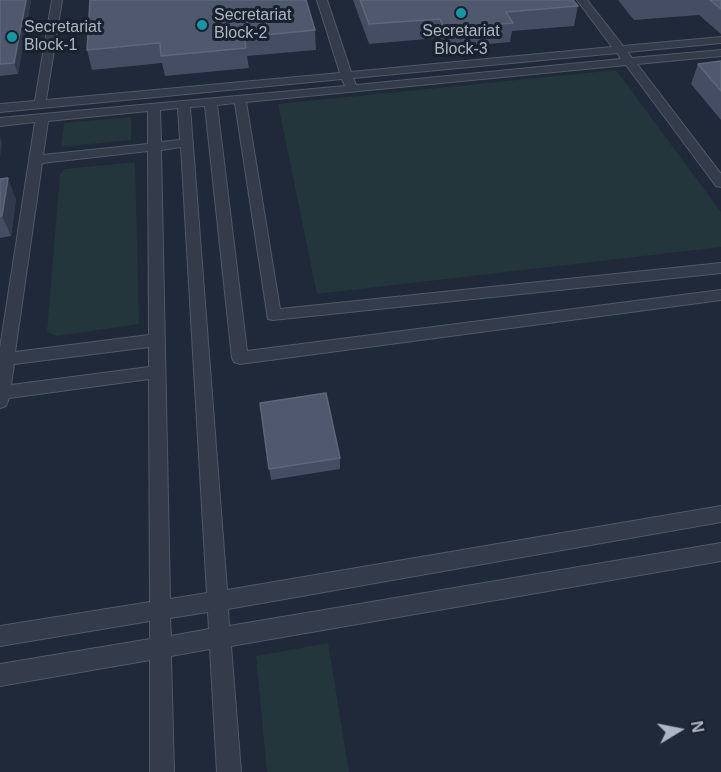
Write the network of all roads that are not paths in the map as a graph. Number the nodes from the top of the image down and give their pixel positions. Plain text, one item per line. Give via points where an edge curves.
1 (57, 0) edge
2 (322, 0) edge
3 (582, 0) edge
4 (721, 40) edge
5 (619, 50) junction
6 (721, 53) edge
7 (628, 62) junction
8 (347, 75) junction
9 (351, 90) junction
10 (240, 100) junction
11 (211, 103) junction
12 (184, 105) junction
13 (0, 108) edge
14 (154, 108) junction
15 (41, 111) junction
16 (0, 122) edge
17 (186, 143) junction
18 (154, 147) junction
19 (36, 160) junction
20 (721, 183) edge
21 (721, 268) edge
22 (721, 296) edge
23 (156, 340) junction
24 (3, 359) edge
25 (156, 372) junction
26 (0, 396) edge
27 (721, 514) edge
28 (721, 552) edge
29 (217, 601) junction
30 (160, 611) junction
31 (0, 636) edge
32 (220, 636) junction
33 (159, 648) junction
34 (0, 675) edge
35 (162, 772) edge
36 (229, 772) edge

1 - 15 lane
2 - 8 lane
3 - 5 lane
4 - 5 lane
5 - 7 lane
5 - 8 lane
6 - 7 lane
7 - 9 lane
7 - 20 lane
8 - 9 lane
8 - 15 lane
9 - 10 lane
10 - 11 lane
10 - 21 lane via 273,315
11 - 12 lane
11 - 22 lane via 240,358
12 - 14 lane
12 - 17 lane
13 - 15 lane
14 - 15 lane
14 - 18 lane
15 - 16 lane
15 - 19 lane
17 - 18 lane
17 - 29 lane
18 - 19 lane
18 - 23 lane
19 - 24 lane
23 - 24 lane
23 - 25 lane
24 - 26 lane
25 - 26 lane
25 - 30 lane
27 - 29 lane
28 - 32 lane
29 - 30 lane
29 - 32 lane
30 - 31 lane
30 - 33 lane
32 - 33 lane
32 - 36 lane
33 - 34 lane
33 - 35 lane

